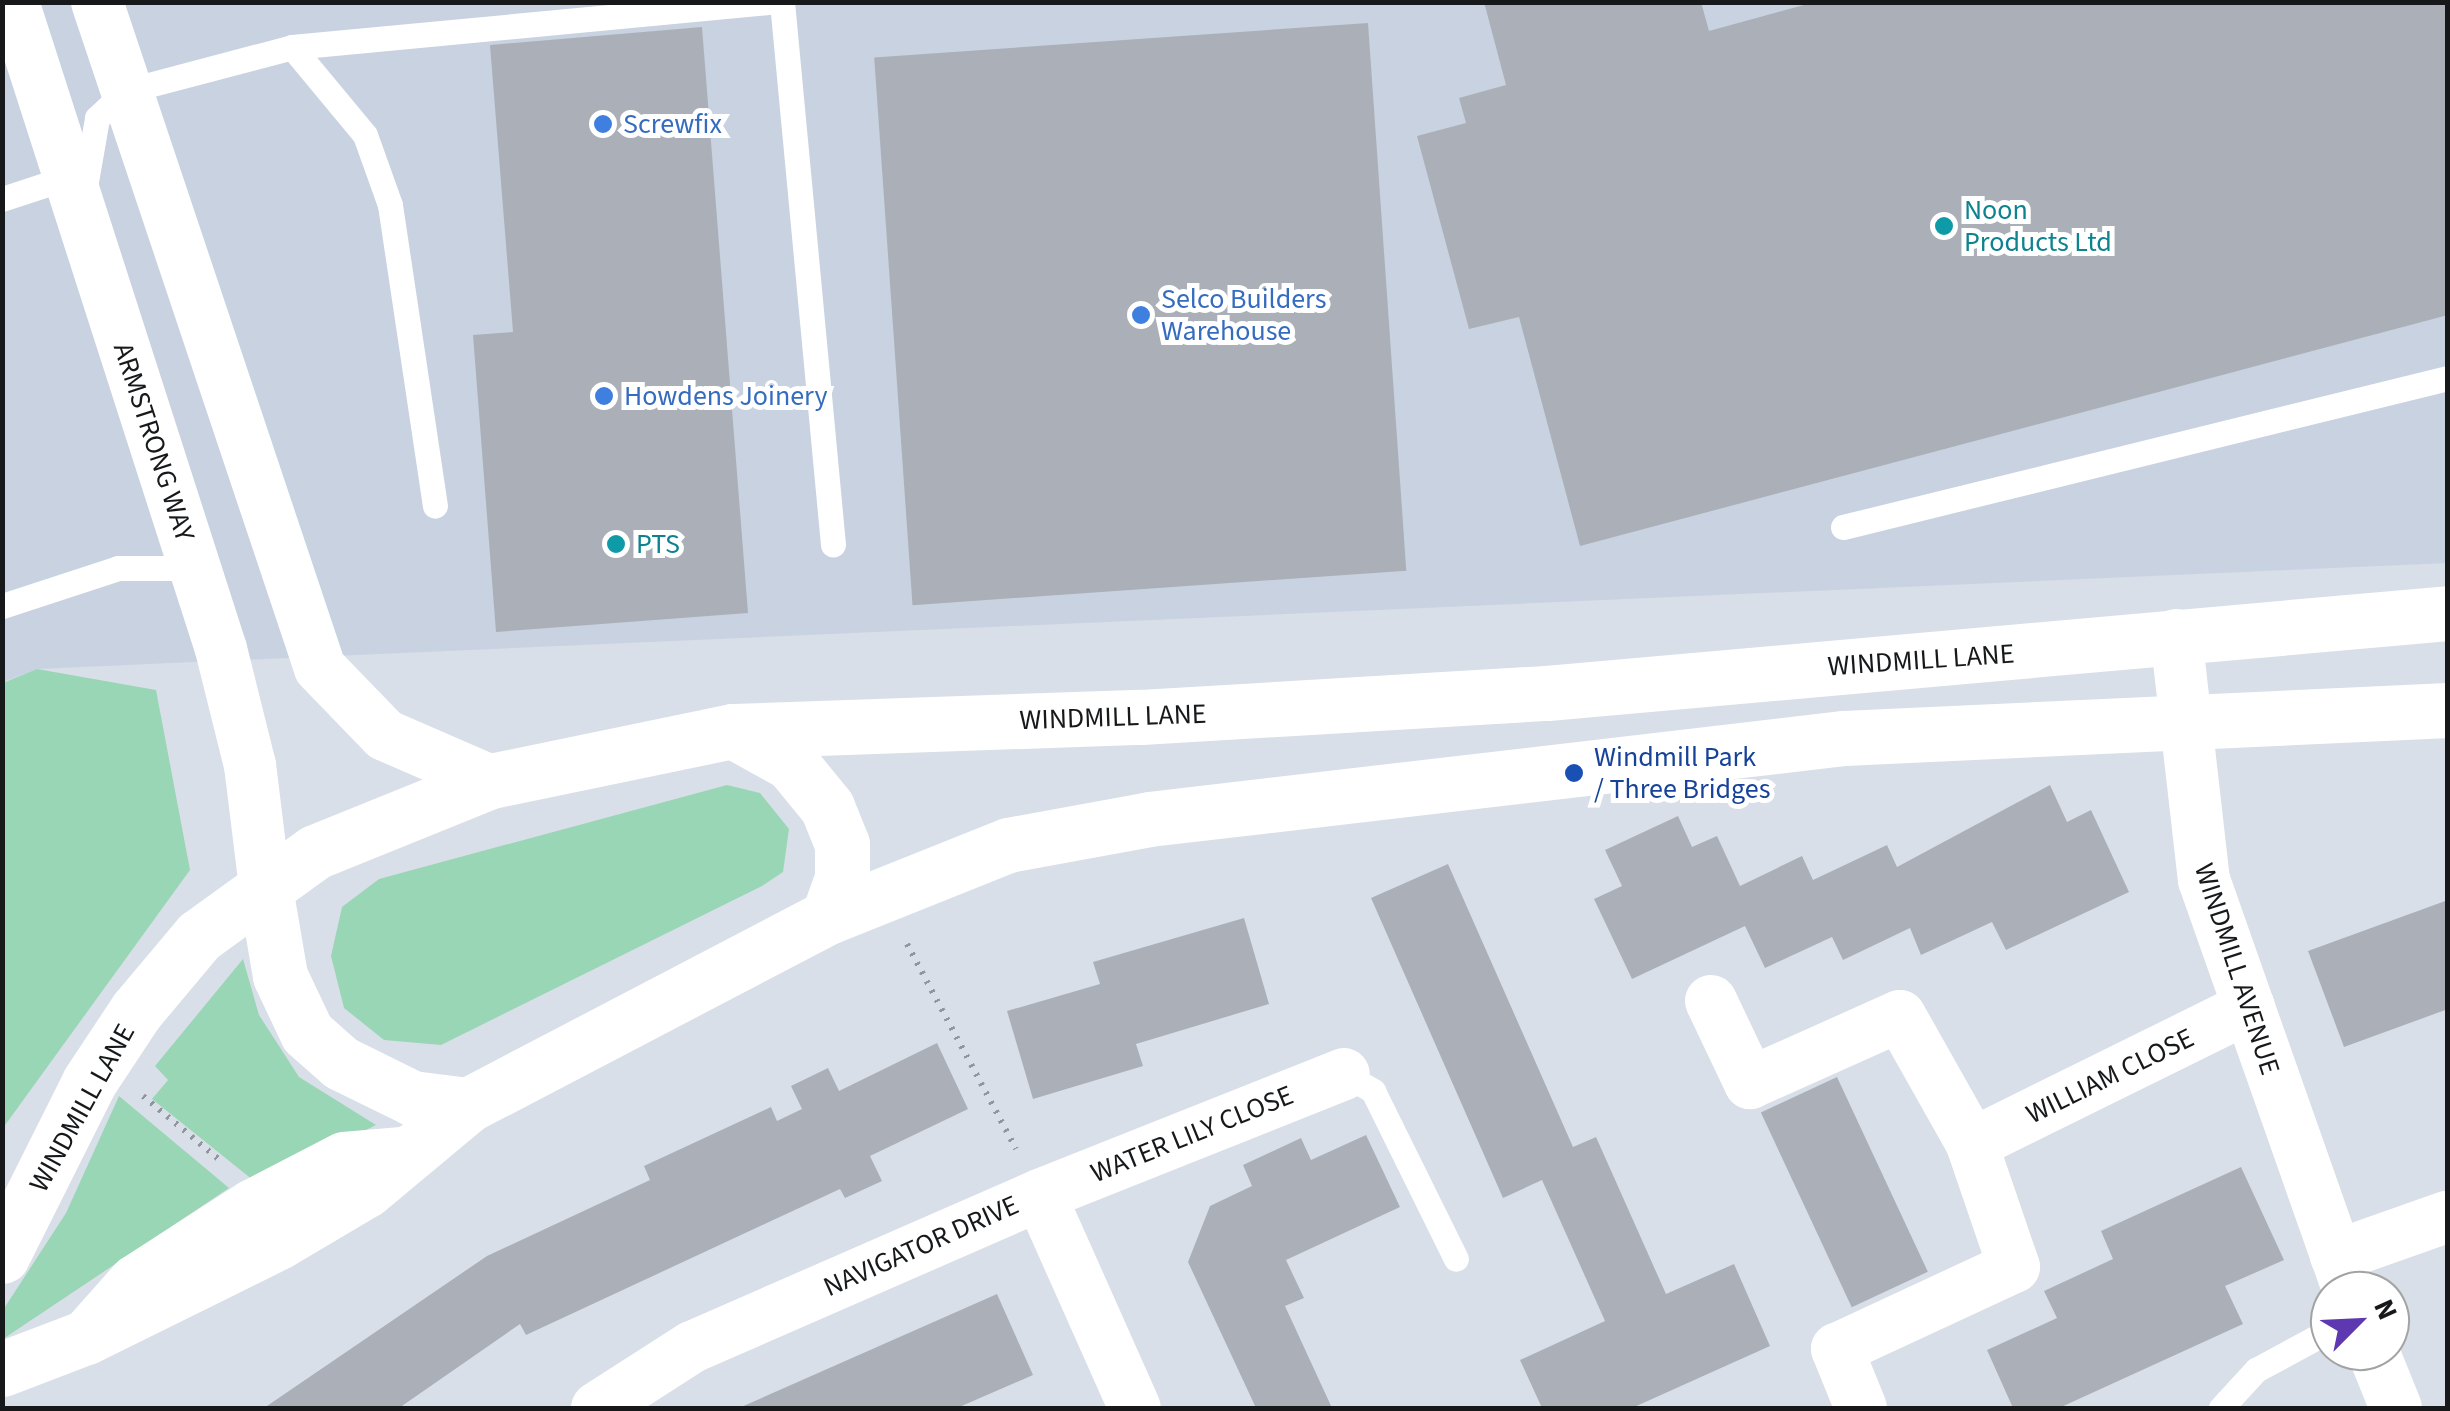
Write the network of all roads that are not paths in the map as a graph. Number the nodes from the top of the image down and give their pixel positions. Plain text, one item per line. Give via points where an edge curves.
1 (13, 2) edge
2 (96, 2) edge
3 (768, 2) edge
4 (782, 2) edge
5 (292, 47) junction
6 (126, 91) junction
7 (74, 194) junction
8 (2, 199) edge
9 (2448, 378) edge
10 (435, 506) dead end
11 (1843, 527) dead end
12 (833, 545) dead end
13 (194, 568) junction
14 (2, 606) edge
15 (2448, 613) edge
16 (2176, 635) junction
17 (2448, 710) edge
18 (2184, 722) junction
19 (734, 731) junction
20 (491, 781) junction
21 (265, 888) junction
22 (828, 917) junction
23 (1711, 1000) dead end
24 (2249, 1008) junction
25 (1344, 1074) joint
26 (468, 1105) junction
27 (1972, 1144) junction
28 (1040, 1195) junction
29 (2447, 1216) edge
30 (2, 1256) edge
31 (1456, 1259) dead end
32 (2341, 1271) edge
33 (2347, 1271) edge
34 (2310, 1341) edge
35 (2, 1369) edge
36 (2381, 1371) edge
37 (598, 1408) edge
38 (1135, 1408) edge
39 (1862, 1408) edge
40 (2220, 1408) edge
41 (2396, 1408) edge

1 - 7 street, ARMSTRONG WAY
2 - 6 street
3 - 5 lane
4 - 12 lane
5 - 6 lane
5 - 10 lane via 366,135 390,206
6 - 7 lane via 97,118
6 - 20 street via 320,668 385,735
7 - 8 lane
7 - 13 street, ARMSTRONG WAY
9 - 11 lane
13 - 14 lane via 118,568
13 - 21 street, ARMSTRONG WAY via 250,765
15 - 16 main road, WINDMILL LANE
16 - 18 street, WINDMILL AVENUE
16 - 19 main road, WINDMILL LANE via 2008,656 1547,693 1141,717
17 - 18 main road
18 - 22 main road via 1844,738 1149,819 1008,844
18 - 24 street, WINDMILL AVENUE via 2204,880
19 - 20 main road, WINDMILL LANE
19 - 22 main road via 791,762 827,808 842,844 842,878
20 - 21 main road, WINDMILL LANE via 315,852
21 - 26 main road via 280,976 307,1033 342,1062 412,1098
21 - 30 main road, WINDMILL LANE via 200,936 136,1011 53,1149
22 - 26 main road
23 - 27 street via 1750,1083 1900,1016
24 - 27 street, WILLIAM CLOSE
24 - 32 street, WINDMILL AVENUE
25 - 28 street, WATER LILY CLOSE
25 - 31 lane via 1373,1091
26 - 35 main road via 366,1190 278,1242 86,1336
27 - 39 street via 2014,1266 1837,1349
28 - 37 street, NAVIGATOR DRIVE via 692,1347
28 - 38 street, NAVIGATOR DRIVE
29 - 33 street
34 - 40 lane via 2256,1370
36 - 41 street

